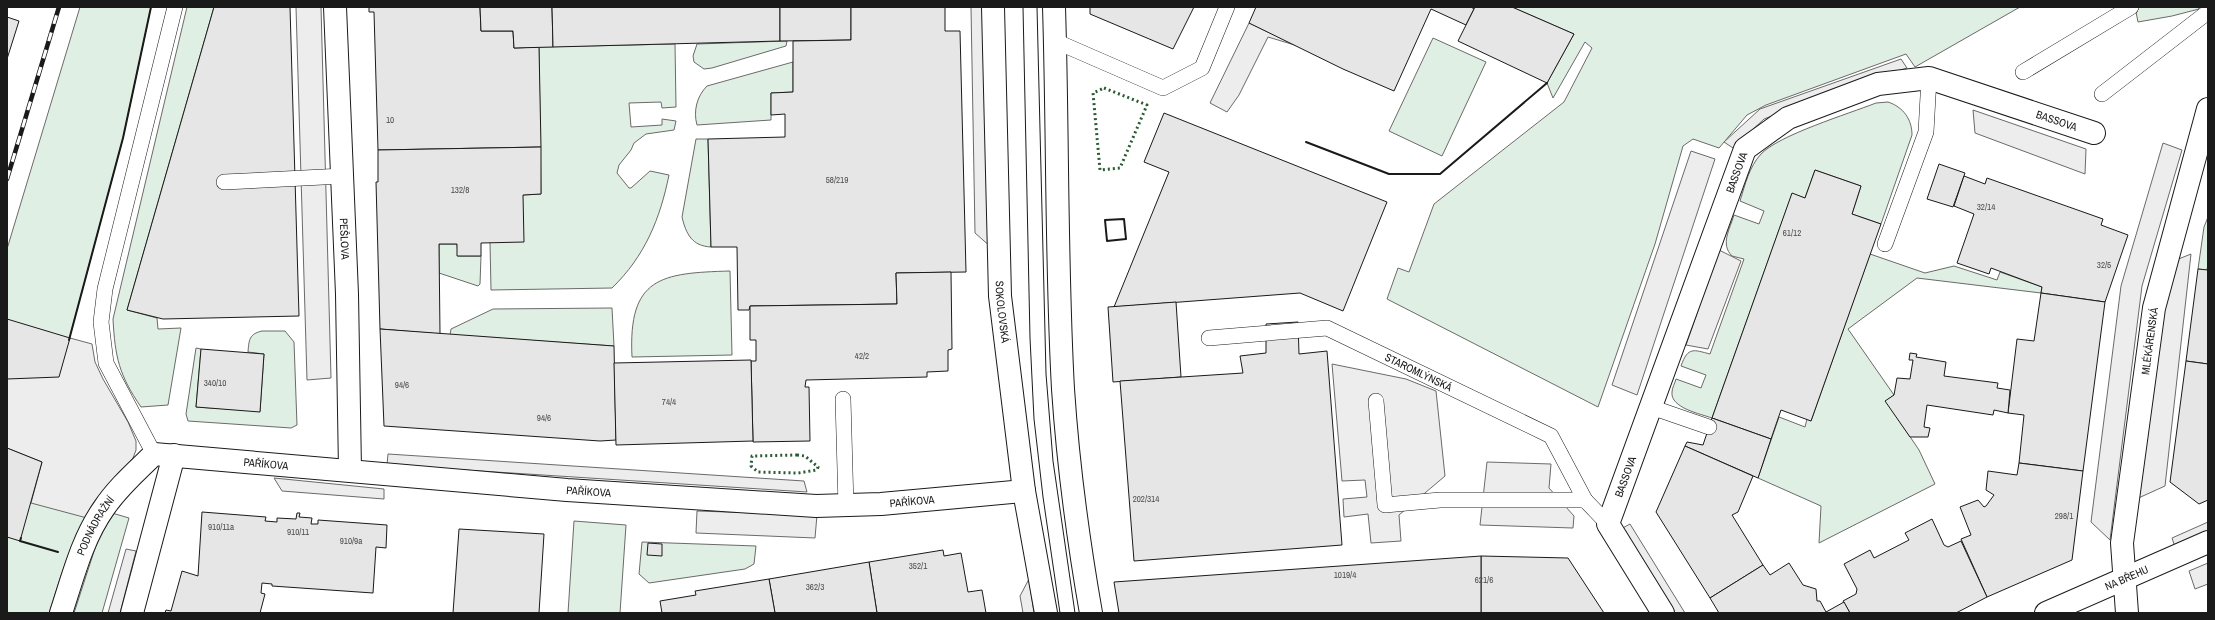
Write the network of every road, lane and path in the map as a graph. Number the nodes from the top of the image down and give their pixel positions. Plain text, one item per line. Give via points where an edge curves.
1 (175, 7) edge
2 (335, 7) edge
3 (993, 7) edge
4 (1054, 7) edge
5 (1227, 7) edge
6 (2131, 7) edge
7 (2208, 12) edge
8 (1055, 41) junction
9 (2023, 72) dead end
10 (1929, 78) junction
11 (2102, 94) dead end
12 (2208, 108) edge
13 (2094, 133) dead end
14 (343, 176) junction
15 (224, 182) dead end
16 (1885, 244) dead end
17 (1209, 338) dead end
18 (843, 399) dead end
19 (1376, 401) dead end
20 (1651, 407) junction
21 (1710, 427) dead end
22 (164, 454) junction
23 (350, 470) junction
24 (1024, 491) junction
25 (1585, 500) junction
26 (846, 506) junction
27 (1608, 524) junction
28 (2208, 542) edge
29 (2123, 579) junction
30 (61, 613) edge
31 (132, 613) edge
32 (1046, 613) edge
33 (1090, 613) edge
34 (1664, 613) edge
35 (2046, 613) edge
36 (2126, 613) edge

1 - 22 lane via 105,289 101,322 106,363
2 - 14 street, PEŠLOVA
3 - 24 street, SOKOLOVSKÁ via 1000,296
4 - 8 street
5 - 8 lane via 1202,68 1163,88
6 - 9 lane
7 - 11 lane
8 - 33 street via 1063,390 1072,486
10 - 13 street, BASSOVA
10 - 16 lane via 1926,132
10 - 20 street, BASSOVA via 1878,84 1788,118 1745,149
12 - 29 street, MLÉKÁRENSKÁ via 2154,308 2122,543
14 - 15 lane
14 - 23 street, PEŠLOVA
17 - 25 lane, STAROMLÝNSKÁ via 1327,328 1551,436
18 - 26 lane
19 - 25 lane via 1385,505 1440,500
20 - 21 lane
20 - 27 street, BASSOVA
22 - 23 street, PAŘÍKOVA
22 - 30 street, PODNÁDRAŽNÍ via 120,487 104,508 89,534
22 - 31 street
23 - 26 street, PAŘÍKOVA via 567,490
24 - 26 street, PAŘÍKOVA
24 - 32 street, SOKOLOVSKÁ
25 - 27 lane, STAROMLÝNSKÁ
27 - 34 street, STAROMLÝNSKÁ
28 - 29 street, NA BŘEHU
29 - 35 street, NA BŘEHU
29 - 36 street, MLÉKÁRENSKÁ

